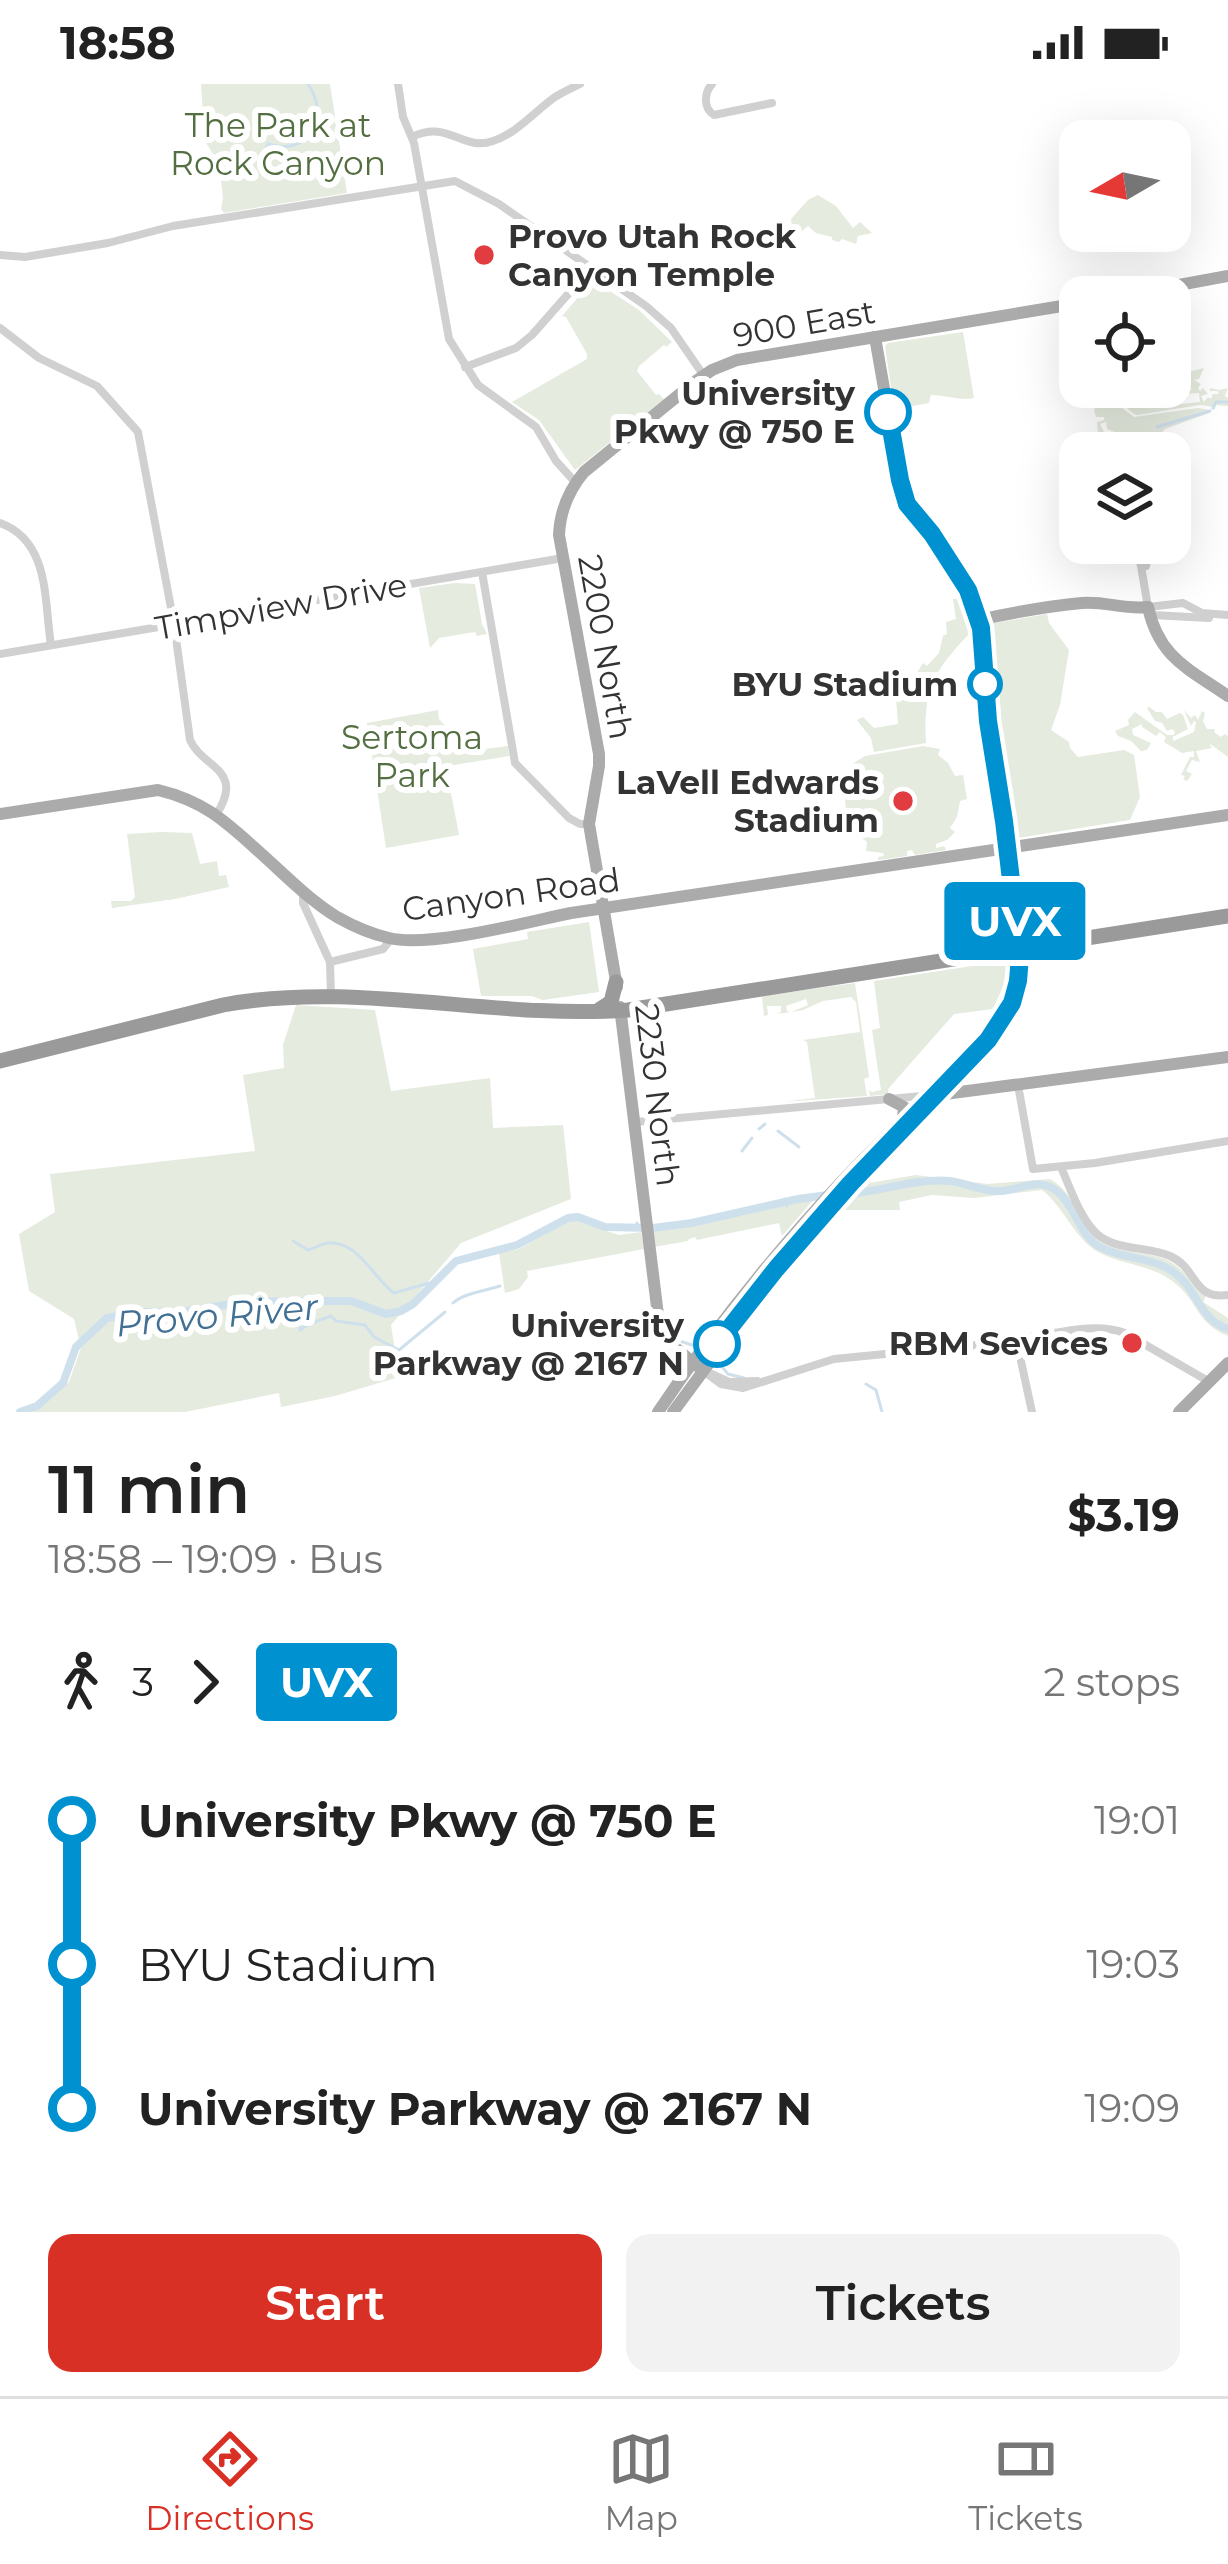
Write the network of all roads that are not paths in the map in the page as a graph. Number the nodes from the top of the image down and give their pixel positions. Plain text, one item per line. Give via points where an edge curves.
1 (398, 84) edge
2 (580, 84) edge
3 (712, 84) edge
4 (772, 103) dead end
5 (412, 137) junction
6 (422, 184) junction
7 (0, 255) edge
8 (591, 268) junction
9 (1228, 276) edge
10 (1191, 283) edge
11 (1059, 307) edge
12 (0, 328) edge
13 (875, 338) junction
14 (465, 367) junction
15 (704, 376) junction
16 (575, 482) junction
17 (0, 523) edge
18 (563, 558) junction
19 (1141, 564) edge
20 (1146, 564) edge
21 (482, 572) junction
22 (1145, 580) junction
23 (1180, 603) junction
24 (1149, 611) junction
25 (1197, 614) junction
26 (1168, 615) junction
27 (1228, 617) edge
28 (978, 620) junction
29 (173, 624) junction
30 (51, 645) junction
31 (0, 654) edge
32 (1228, 698) edge
33 (0, 814) edge
34 (216, 815) junction
35 (1228, 815) edge
36 (589, 824) junction
37 (1006, 848) junction
38 (303, 892) junction
39 (604, 908) junction
40 (1228, 916) edge
41 (392, 939) junction
42 (1019, 950) junction
43 (330, 962) junction
44 (616, 982) junction
45 (331, 998) junction
46 (621, 1010) junction
47 (585, 1012) junction
48 (1228, 1057) edge
49 (0, 1061) edge
50 (966, 1068) junction
51 (1018, 1084) junction
52 (976, 1090) junction
53 (940, 1094) junction
54 (924, 1096) junction
55 (889, 1100) junction
56 (903, 1118) junction
57 (635, 1122) junction
58 (1228, 1141) edge
59 (1061, 1167) junction
60 (828, 1207) junction
61 (1228, 1295) edge
62 (1016, 1343) junction
63 (1228, 1363) edge
64 (697, 1366) junction
65 (1209, 1382) junction
66 (658, 1412) edge
67 (673, 1412) edge
68 (1032, 1412) edge
69 (1179, 1412) edge

1 - 5 street
2 - 5 street via 496,140 476,143 434,129
3 - 4 street via 706,104 714,115
5 - 6 street
6 - 7 street via 26,257
6 - 8 street via 461,183
6 - 14 street via 445,328
8 - 14 street via 530,337
8 - 15 street via 659,316
9 - 10 main road
11 - 13 main road, 900 East
12 - 29 street via 97,386 138,432
13 - 15 main road, 900 East via 751,356
13 - 28 main road via 904,496 968,590
14 - 16 street via 536,427
15 - 16 main road, 900 East
16 - 18 main road, 2200 North via 560,520
17 - 30 street via 23,534 39,561
18 - 21 street, Timpview Drive
18 - 36 main road, 2200 North via 598,754
19 - 22 street
20 - 22 street
21 - 29 street, Timpview Drive
21 - 36 street via 517,767 569,818
22 - 24 street
23 - 24 street
23 - 25 street
23 - 26 street
24 - 26 street
24 - 28 main road via 1119,614 1091,603
24 - 32 main road via 1165,650
25 - 26 street
25 - 27 street
28 - 37 main road
28 - 37 main road via 980,687
29 - 30 street, Timpview Drive
29 - 34 street via 191,744 223,776 225,800
30 - 31 street, Timpview Drive
33 - 34 main road, Canyon Road via 158,790
34 - 38 main road, Canyon Road
35 - 37 main road, Canyon Road
36 - 39 main road, 2230 North
37 - 39 main road, Canyon Road
37 - 42 main road
38 - 41 main road, Canyon Road
38 - 43 street
39 - 41 main road, Canyon Road
39 - 44 main road, 2230 North
40 - 42 highway
41 - 43 street via 383,949
42 - 46 highway
42 - 50 main road via 1024,974 1015,1008
42 - 54 main road via 1000,1014
43 - 45 street
44 - 46 main road, 2230 North
44 - 47 highway via 608,1005
45 - 47 highway
45 - 49 highway via 223,1005
46 - 47 highway
46 - 57 main road, 2230 North
48 - 51 main road
50 - 52 main road
50 - 53 main road
51 - 52 main road
51 - 59 street via 1032,1167
52 - 53 main road
53 - 54 main road
53 - 60 main road
54 - 55 street
54 - 56 main road
55 - 56 main road via 904,1107
55 - 57 street
56 - 60 main road via 840,1183
57 - 64 main road, 2230 North via 660,1322
58 - 59 street
59 - 61 street via 1099,1235 1169,1255 1206,1294
60 - 64 main road via 742,1296
62 - 64 street via 834,1359 748,1388 715,1381
62 - 65 street via 1103,1327
62 - 68 street
63 - 65 main road
64 - 66 main road
64 - 67 main road
65 - 69 main road

